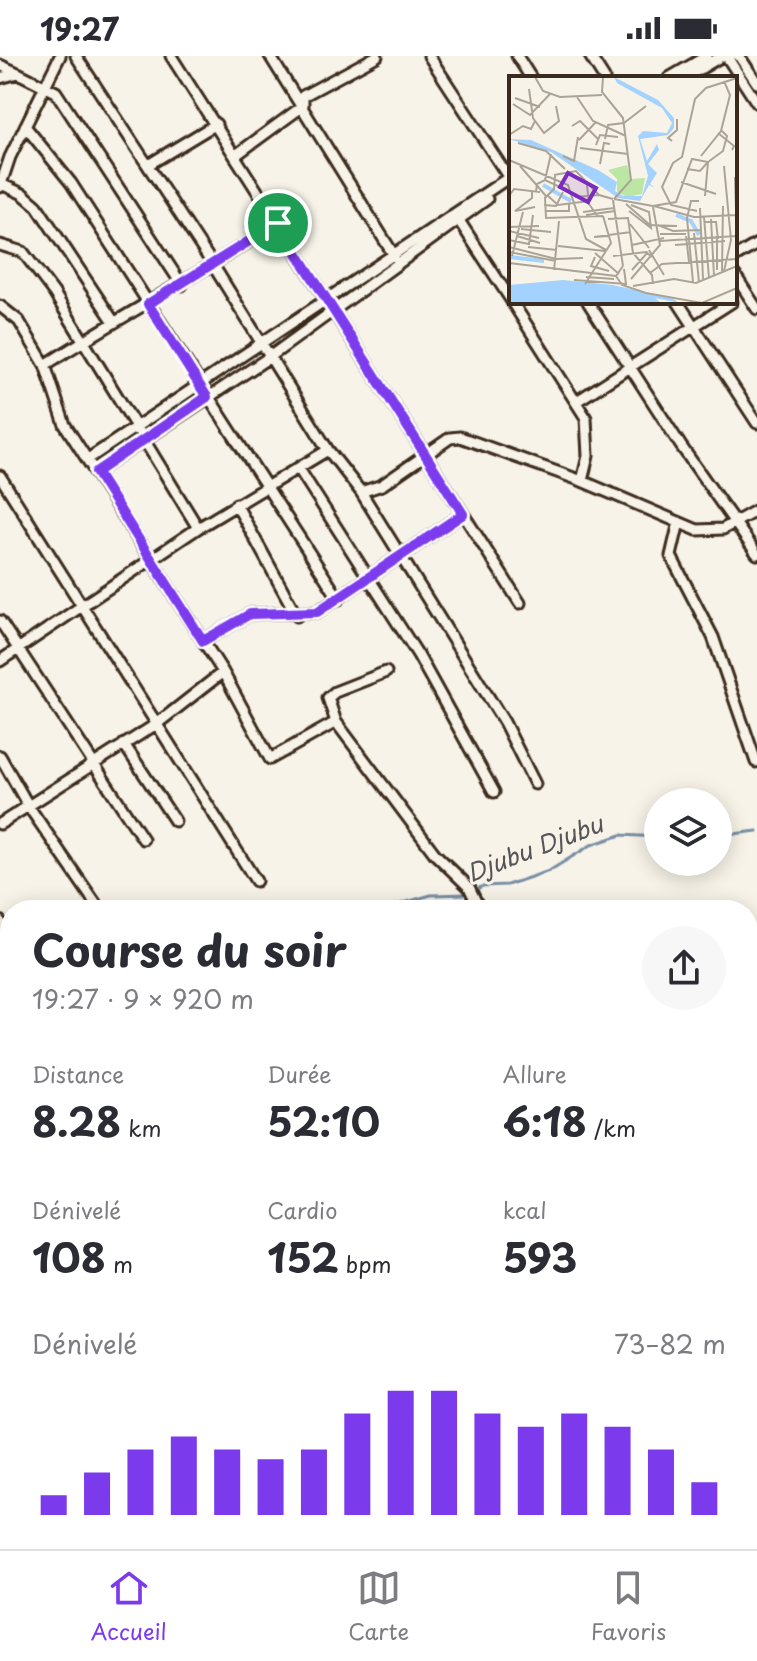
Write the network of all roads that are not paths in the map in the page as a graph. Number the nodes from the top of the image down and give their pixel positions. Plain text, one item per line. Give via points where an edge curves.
1 (60, 56) edge
2 (76, 56) edge
3 (171, 56) edge
4 (270, 56) edge
5 (377, 56) edge
6 (429, 56) edge
7 (517, 56) edge
8 (590, 56) edge
9 (707, 56) edge
10 (725, 56) edge
11 (739, 56) edge
12 (0, 65) edge
13 (18, 73) junction
14 (530, 76) edge
15 (603, 76) edge
16 (672, 76) edge
17 (689, 76) edge
18 (0, 78) edge
19 (757, 83) edge
20 (44, 84) junction
21 (757, 103) edge
22 (303, 106) junction
23 (216, 124) junction
24 (25, 126) junction
25 (236, 155) junction
26 (148, 165) junction
27 (509, 177) edge
28 (509, 180) edge
29 (0, 186) edge
30 (456, 215) junction
31 (278, 223) junction
32 (757, 244) edge
33 (0, 245) edge
34 (737, 256) edge
35 (396, 257) junction
36 (213, 265) junction
37 (737, 278) edge
38 (182, 285) junction
39 (746, 293) junction
40 (509, 296) edge
41 (325, 299) junction
42 (737, 299) edge
43 (148, 304) junction
44 (514, 304) edge
45 (589, 304) edge
46 (679, 304) edge
47 (729, 304) edge
48 (0, 306) edge
49 (332, 309) junction
50 (757, 309) edge
51 (114, 322) junction
52 (694, 326) junction
53 (83, 341) junction
54 (263, 343) junction
55 (271, 356) junction
56 (45, 365) junction
57 (631, 366) junction
58 (200, 386) junction
59 (207, 397) junction
60 (577, 401) junction
61 (757, 423) edge
62 (136, 428) junction
63 (144, 440) junction
64 (328, 450) junction
65 (427, 453) junction
66 (88, 459) junction
67 (299, 469) junction
68 (96, 472) junction
69 (0, 476) edge
70 (582, 481) junction
71 (267, 487) junction
72 (361, 492) junction
73 (236, 504) junction
74 (757, 510) edge
75 (463, 514) junction
76 (679, 522) junction
77 (737, 523) junction
78 (198, 528) junction
79 (757, 554) edge
80 (150, 559) junction
81 (401, 559) junction
82 (370, 579) junction
83 (339, 599) junction
84 (520, 603) dead end
85 (83, 608) junction
86 (297, 616) junction
87 (0, 621) edge
88 (203, 641) junction
89 (17, 649) junction
90 (0, 661) edge
91 (223, 672) junction
92 (386, 672) dead end
93 (336, 722) junction
94 (158, 723) junction
95 (124, 744) junction
96 (0, 756) edge
97 (756, 762) edge
98 (91, 764) junction
99 (535, 784) dead end
100 (494, 792) dead end
101 (29, 807) junction
102 (175, 821) dead end
103 (0, 824) edge
104 (143, 839) dead end
105 (256, 881) dead end
106 (93, 900) edge
107 (477, 900) edge

1 - 20 street
2 - 26 street
3 - 23 street
4 - 22 street
5 - 22 street via 303,96
6 - 27 street
7 - 14 street
8 - 15 street
9 - 16 street
10 - 17 street
10 - 21 street
11 - 19 street
12 - 13 street
13 - 18 street
13 - 20 street
20 - 24 street
20 - 38 street via 56,92
22 - 25 street
22 - 35 street
23 - 25 street
23 - 26 street
24 - 29 street
24 - 43 street via 71,183
25 - 31 street
26 - 36 street
28 - 30 street
29 - 51 street via 37,206
30 - 35 street
30 - 40 street
31 - 36 street
31 - 41 street
32 - 34 street
33 - 53 street via 23,252
35 - 41 street
35 - 49 street
36 - 38 street
36 - 54 street
37 - 39 street
38 - 43 street
39 - 42 street
39 - 50 street
41 - 49 street
41 - 54 street
43 - 51 street
43 - 58 street
44 - 60 street
45 - 57 street
46 - 52 street
47 - 52 street
48 - 56 street via 19,321
49 - 55 street
49 - 65 street
51 - 53 street
52 - 57 street
52 - 61 street
53 - 56 street
53 - 62 street
54 - 55 street
54 - 58 street
55 - 59 street
55 - 64 street
56 - 66 street via 65,425
57 - 60 street
57 - 77 street
58 - 59 street
58 - 62 street
59 - 63 street
59 - 71 street
60 - 70 street via 588,433
62 - 63 street
62 - 66 street
63 - 68 street
63 - 78 street
64 - 67 street
64 - 72 street
65 - 70 street via 450,438 470,438
65 - 72 street via 382,485
65 - 75 street
66 - 68 street
67 - 71 street
67 - 82 street
68 - 80 street
69 - 85 street
70 - 76 street
71 - 73 street
71 - 83 street
72 - 81 street
73 - 78 street
73 - 86 street
74 - 77 street
75 - 81 street
75 - 84 street
76 - 77 street via 711,531
76 - 97 street via 671,556 713,637
77 - 79 street
78 - 80 street
80 - 85 street
80 - 88 street
81 - 82 street
81 - 99 street via 504,722
82 - 83 street
82 - 100 street
83 - 86 street
85 - 89 street
85 - 94 street
86 - 88 street via 250,614
87 - 89 street
88 - 91 street
89 - 90 street
89 - 98 street
91 - 93 street via 270,759
91 - 94 street
92 - 93 street via 328,698
93 - 107 street via 435,854
94 - 95 street
94 - 105 street
95 - 98 street
95 - 102 street
96 - 101 street
98 - 101 street
98 - 104 street
101 - 103 street
101 - 106 street

